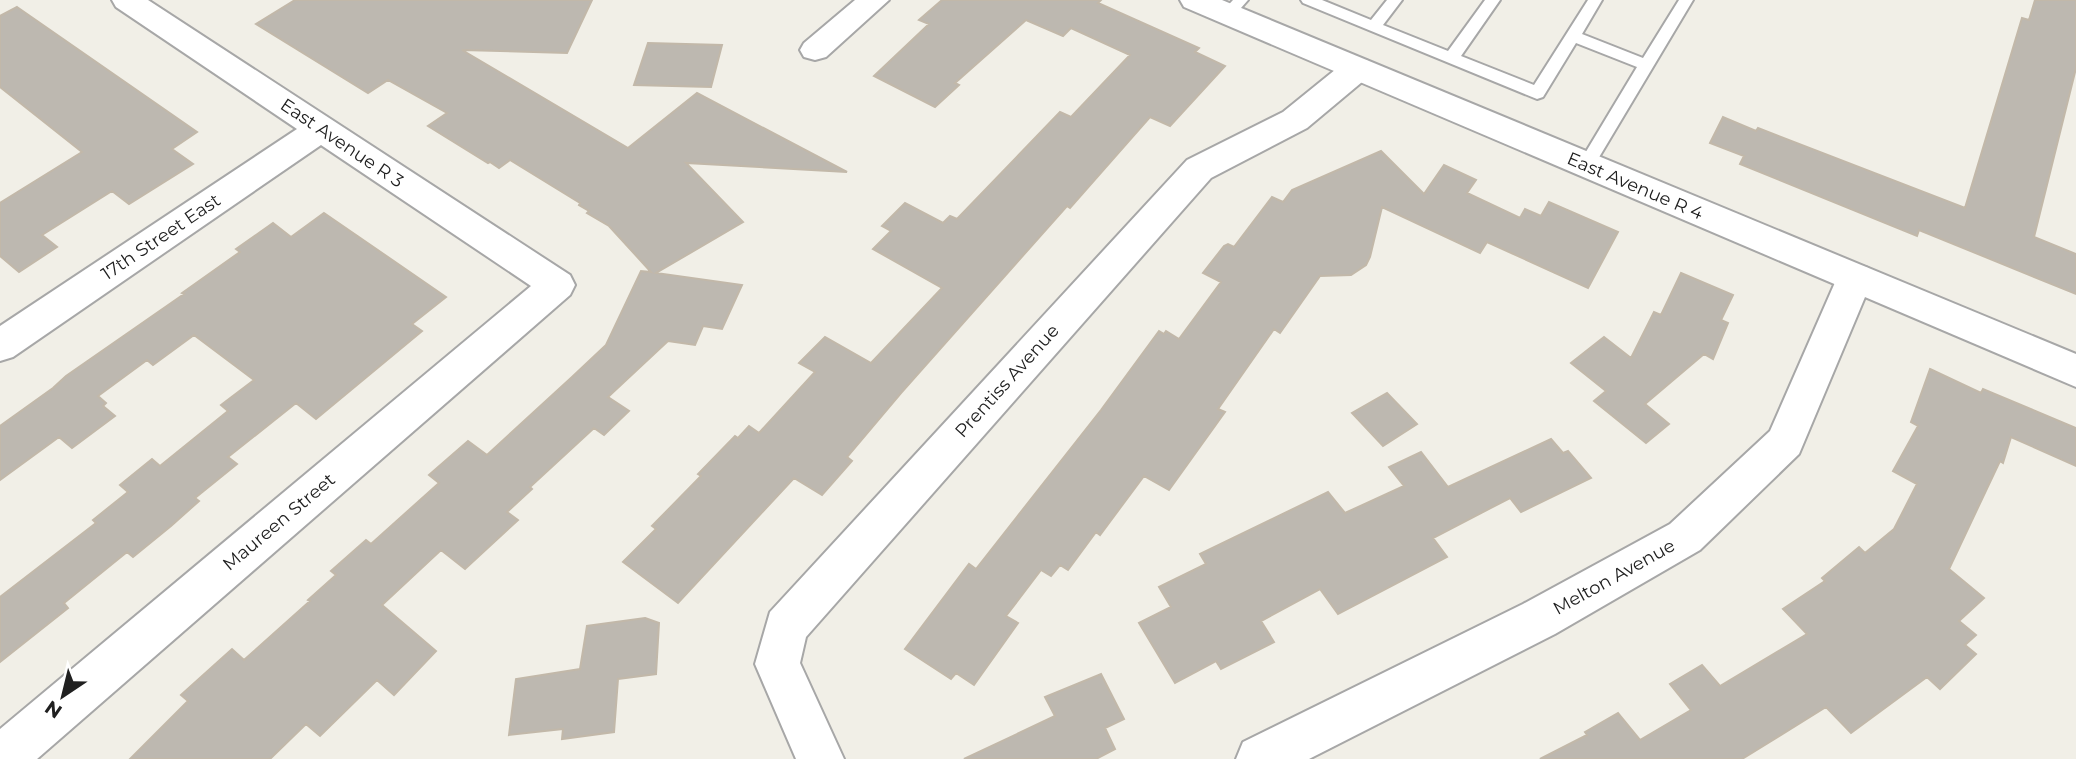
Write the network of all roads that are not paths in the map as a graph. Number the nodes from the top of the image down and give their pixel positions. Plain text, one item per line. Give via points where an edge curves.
1 (127, 0) edge
2 (874, 0) edge
3 (1195, 0) edge
4 (1308, 0) edge
5 (1395, 0) edge
6 (1493, 0) edge
7 (1595, 0) edge
8 (1686, 0) edge
9 (1234, 7) edge
10 (1373, 27) junction
11 (1573, 36) junction
12 (815, 50) dead end
13 (1451, 58) junction
14 (1647, 65) junction
15 (1357, 69) junction
16 (321, 129) junction
17 (1586, 165) junction
18 (1855, 278) junction
19 (556, 285) joint
20 (0, 345) edge
21 (2076, 371) edge
22 (1, 759) edge
23 (820, 759) edge
24 (1260, 759) edge

1 - 16 street, East Avenue R 3
2 - 12 street
3 - 9 street, East Avenue R 4
4 - 10 lane
5 - 10 lane
6 - 13 lane
7 - 11 lane
8 - 14 lane
9 - 15 street, East Avenue R 4
10 - 13 lane
11 - 13 lane via 1537,93
11 - 14 lane
14 - 17 lane
15 - 17 street, East Avenue R 4
15 - 23 street, Prentiss Avenue via 1294,120 1199,169 786,627 777,664
16 - 19 street, East Avenue R 3
16 - 20 street, 17th Street East
17 - 18 street, East Avenue R 4
18 - 21 street, East Avenue R 4
18 - 24 street, Melton Avenue via 1785,442 1685,537 1539,619
19 - 22 street, Maureen Street

